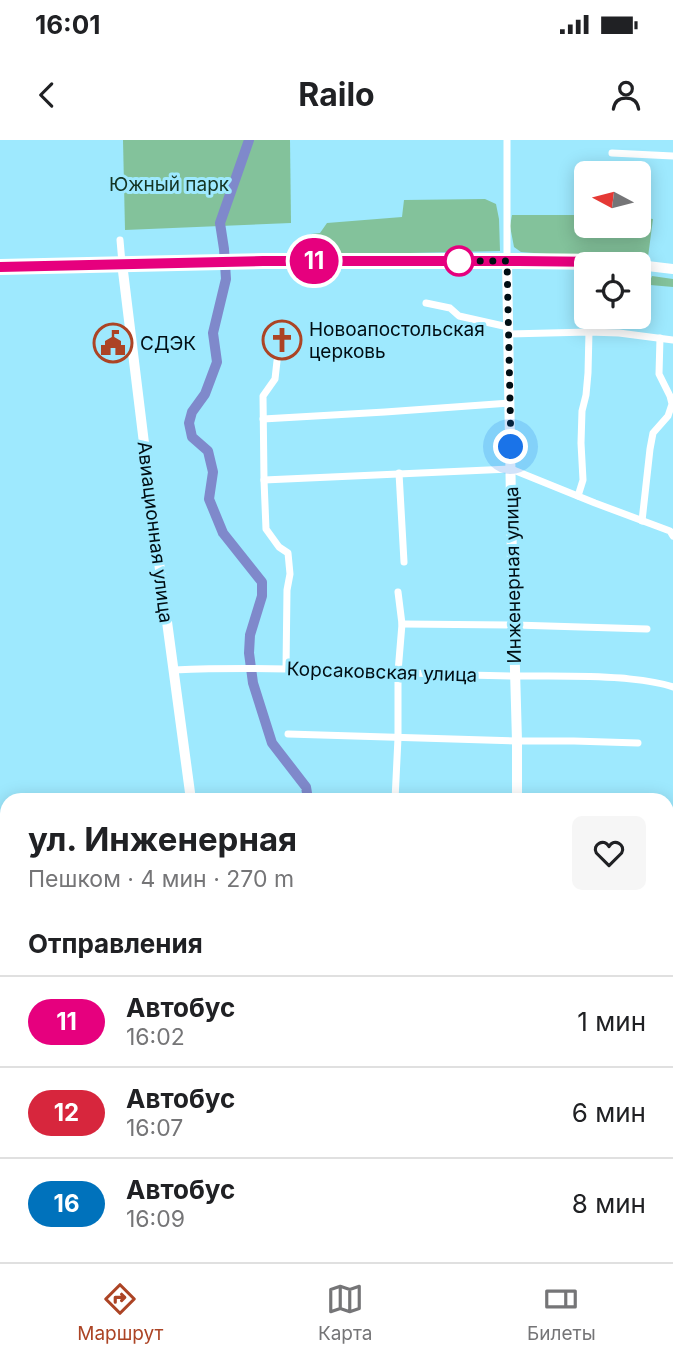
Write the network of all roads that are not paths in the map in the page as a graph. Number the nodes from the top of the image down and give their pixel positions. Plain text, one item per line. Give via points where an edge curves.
1 (507, 140) edge
2 (612, 153) dead end
3 (673, 156) edge
4 (120, 240) dead end
5 (507, 261) junction
6 (574, 262) edge
7 (122, 263) junction
8 (651, 266) edge
9 (0, 267) edge
10 (673, 269) edge
11 (426, 303) dead end
12 (508, 330) junction
13 (589, 332) junction
14 (660, 338) junction
15 (673, 340) edge
16 (278, 362) dead end
17 (510, 403) junction
18 (263, 419) junction
19 (511, 469) junction
20 (399, 473) junction
21 (264, 480) junction
22 (578, 496) junction
23 (642, 521) junction
24 (672, 532) edge
25 (404, 562) dead end
26 (398, 592) dead end
27 (402, 624) junction
28 (515, 625) junction
29 (647, 629) dead end
30 (286, 668) junction
31 (174, 670) junction
32 (398, 672) junction
33 (514, 676) junction
34 (673, 687) edge
35 (288, 734) dead end
36 (398, 738) junction
37 (517, 741) junction
38 (638, 743) dead end
39 (190, 793) edge
40 (395, 793) edge
41 (517, 793) edge

1 - 5 street, Инженерная улица
2 - 3 street
4 - 7 street
5 - 6 main road
5 - 7 main road
5 - 12 street, Инженерная улица
7 - 9 main road
7 - 31 street, Авиационная улица
8 - 10 main road
11 - 12 street
12 - 13 street
12 - 17 street, Инженерная улица
13 - 14 street
13 - 22 street via 582,411 583,480
14 - 15 street
14 - 23 street via 659,374 671,404 668,416 653,433
16 - 18 street via 275,379 263,396
17 - 18 street
17 - 19 street, Инженерная улица
18 - 21 street
19 - 20 street
19 - 22 street
19 - 28 street, Инженерная улица
20 - 21 street
20 - 25 street
21 - 30 street via 267,529 288,553
22 - 23 street
23 - 24 street
26 - 27 street
27 - 28 street
27 - 32 street
28 - 29 street
28 - 33 street, Инженерная улица
30 - 31 street, Корсаковская улица
30 - 32 street, Корсаковская улица
31 - 39 street, Авиационная улица
32 - 33 street, Корсаковская улица
32 - 36 street
33 - 34 street, Корсаковская улица via 586,676
33 - 37 street, Инженерная улица
35 - 36 street
36 - 37 street
36 - 40 street
37 - 38 street
37 - 41 street, Инженерная улица

